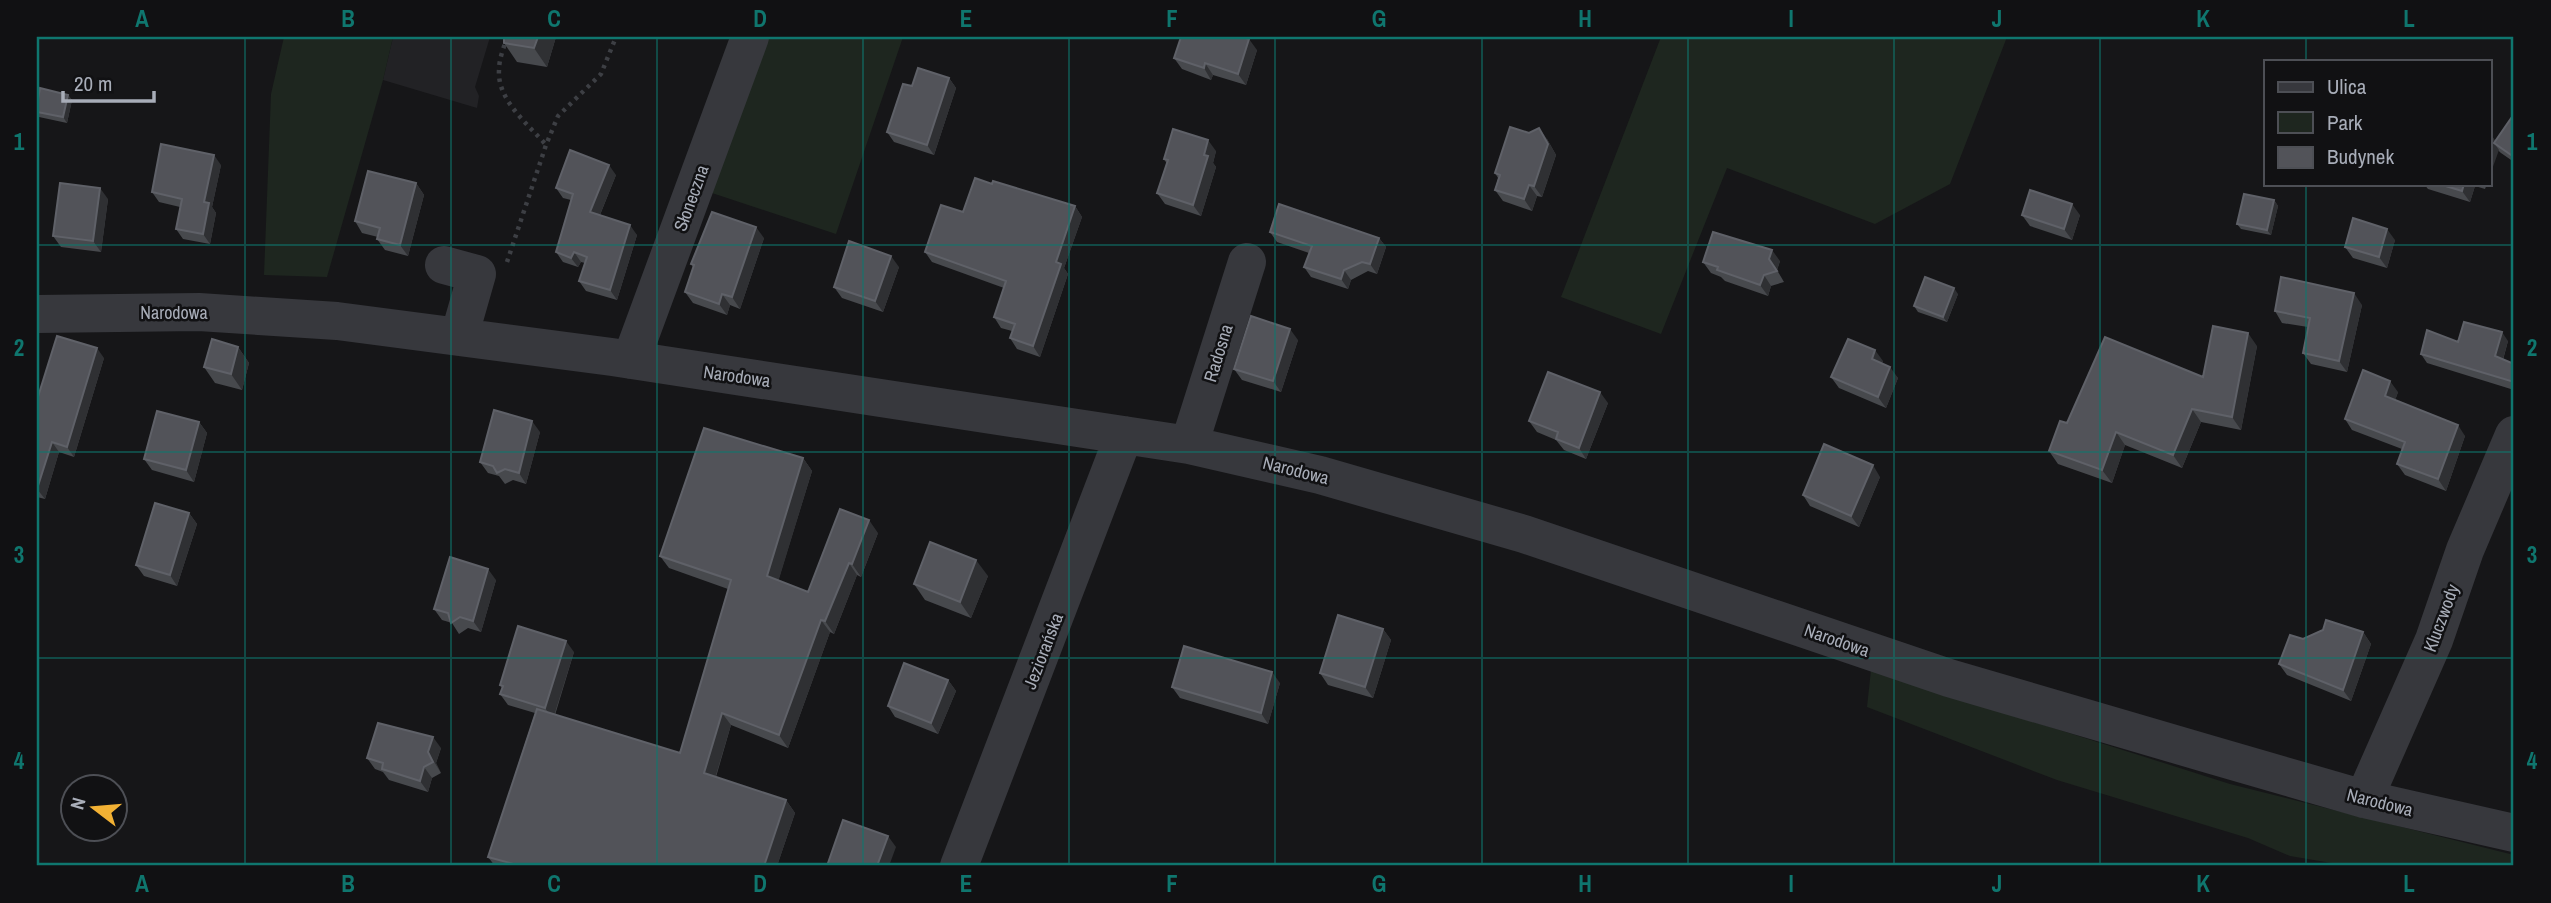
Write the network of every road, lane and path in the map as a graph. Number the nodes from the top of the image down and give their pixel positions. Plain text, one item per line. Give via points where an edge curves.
1 (508, 37) edge
2 (616, 37) edge
3 (750, 37) edge
4 (546, 145) junction
5 (1247, 262) dead end
6 (444, 265) dead end
7 (505, 270) dead end
8 (37, 314) edge
9 (459, 337) junction
10 (631, 360) junction
11 (1124, 435) junction
12 (2514, 435) edge
13 (1189, 445) junction
14 (2364, 799) junction
15 (2514, 832) edge
16 (959, 866) edge

1 - 4 path via 498,68 500,85
2 - 4 path via 601,74 558,116
3 - 10 street, Słoneczna
4 - 7 path
5 - 13 street, Radosna
6 - 9 street via 477,274
8 - 9 street, Narodowa via 256,314
9 - 10 street, Narodowa
10 - 11 street, Narodowa
11 - 13 street, Narodowa
11 - 16 street, Jeziorańska
12 - 14 street, Kluczwody via 2465,550 2434,640
13 - 14 street, Narodowa via 1320,475 1524,534 1948,678
14 - 15 street, Narodowa

